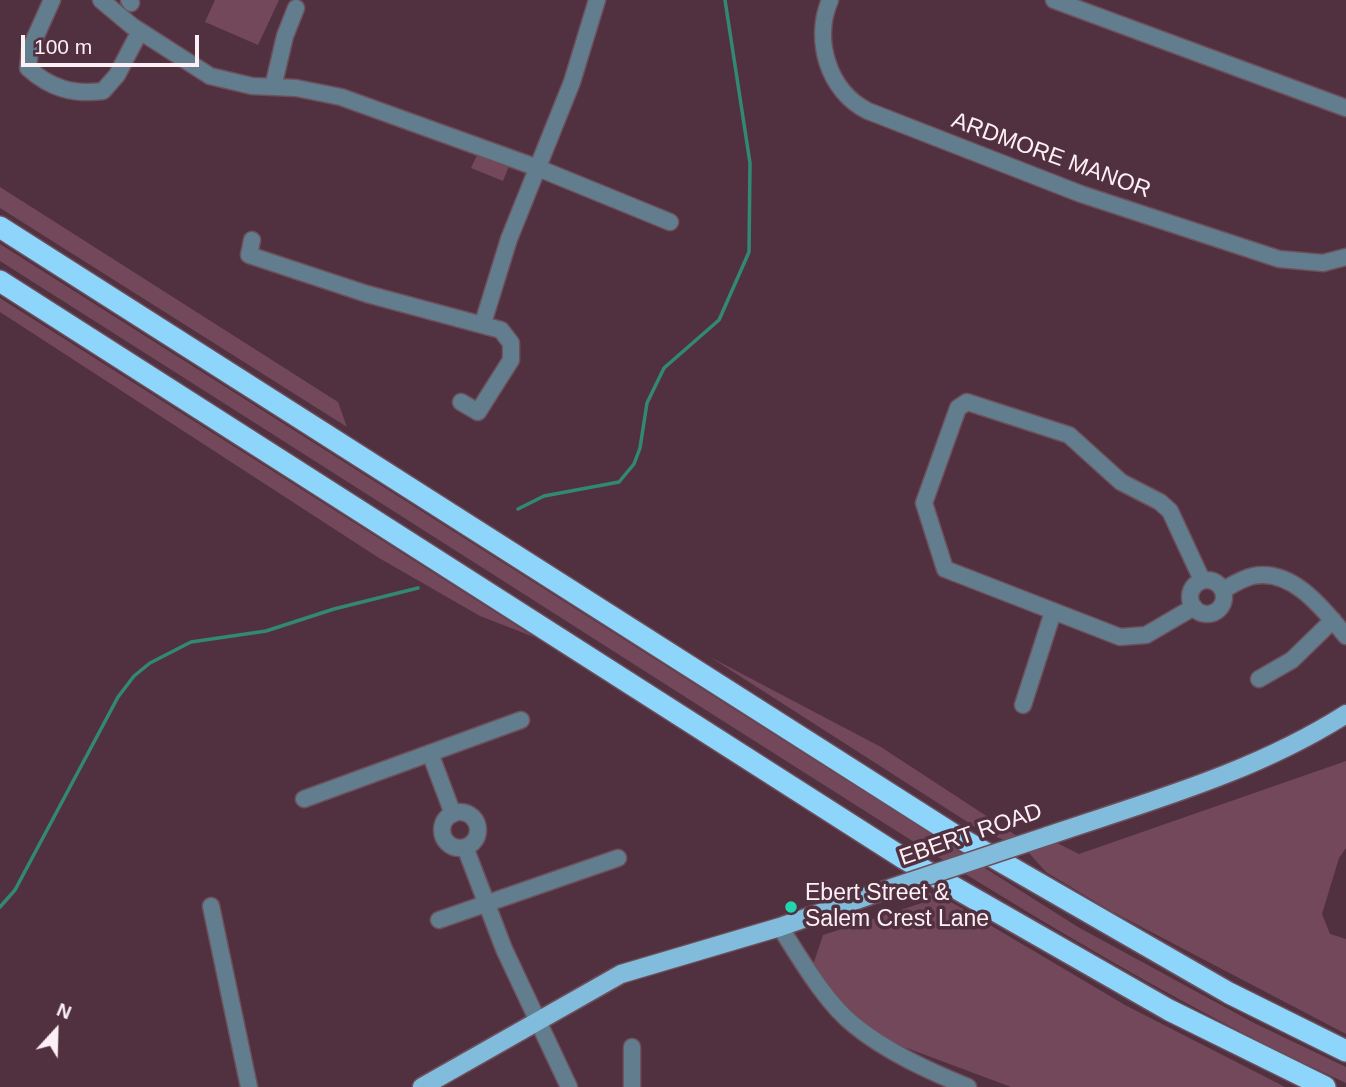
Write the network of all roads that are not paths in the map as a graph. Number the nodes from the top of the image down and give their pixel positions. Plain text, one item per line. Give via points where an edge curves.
1 (52, 0) edge
2 (101, 0) edge
3 (597, 0) edge
4 (830, 0) edge
5 (1054, 0) edge
6 (296, 8) dead end
7 (140, 31) junction
8 (273, 87) junction
9 (1346, 108) edge
10 (538, 168) junction
11 (670, 222) dead end
12 (0, 227) edge
13 (252, 240) dead end
14 (1346, 257) edge
15 (0, 281) edge
16 (483, 323) junction
17 (461, 402) dead end
18 (1202, 580) junction
19 (1223, 590) junction
20 (1194, 607) junction
21 (1054, 612) junction
22 (1333, 621) junction
23 (1346, 636) edge
24 (1259, 679) dead end
25 (1023, 705) dead end
26 (1346, 714) edge
27 (521, 720) dead end
28 (430, 753) junction
29 (304, 799) dead end
30 (453, 814) junction
31 (466, 847) junction
32 (618, 858) dead end
33 (487, 903) junction
34 (211, 906) dead end
35 (439, 920) dead end
36 (780, 927) junction
37 (536, 1021) junction
38 (632, 1047) dead end
39 (1346, 1051) edge
40 (250, 1087) edge
41 (422, 1087) edge
42 (569, 1087) edge
43 (632, 1087) edge
44 (968, 1087) edge
45 (1325, 1087) edge

1 - 7 street via 30,49 28,68 63,90 103,91 117,75
2 - 7 street
3 - 10 street via 584,48
4 - 14 street, ARDMORE MANOR via 822,29 827,62 842,91 868,111 1081,194 1279,259 1323,263
5 - 9 street
6 - 8 street
7 - 8 street via 210,76
8 - 10 street via 341,97
10 - 11 street
10 - 16 street via 509,239
12 - 39 highway via 953,834 1229,993
13 - 16 street via 249,255 367,294
15 - 45 highway via 903,858 1169,1010
16 - 17 street via 507,335 510,360 478,412
18 - 19 street via 1211,580
18 - 20 street via 1191,592
18 - 21 street via 1170,511 1121,482 1079,441 980,406 962,404 925,503 941,564
19 - 20 street via 1222,606 1216,612 1208,614
19 - 22 street via 1252,576 1280,578 1306,592
20 - 21 street via 1146,635 1133,637 1107,633
21 - 25 street
22 - 23 street
22 - 24 street via 1292,660
26 - 36 main road, EBERT ROAD, bridge via 1305,740 1228,775
27 - 28 street
28 - 29 street
28 - 30 street
30 - 31 street via 443,825 443,835 448,843
30 - 31 street via 465,812 478,825 478,834
31 - 33 street
32 - 33 street
33 - 35 street
33 - 37 street
34 - 40 street
36 - 37 main road, EBERT ROAD via 621,974
36 - 44 street via 853,1025 926,1070
37 - 41 main road, EBERT ROAD
37 - 42 street
38 - 43 street

